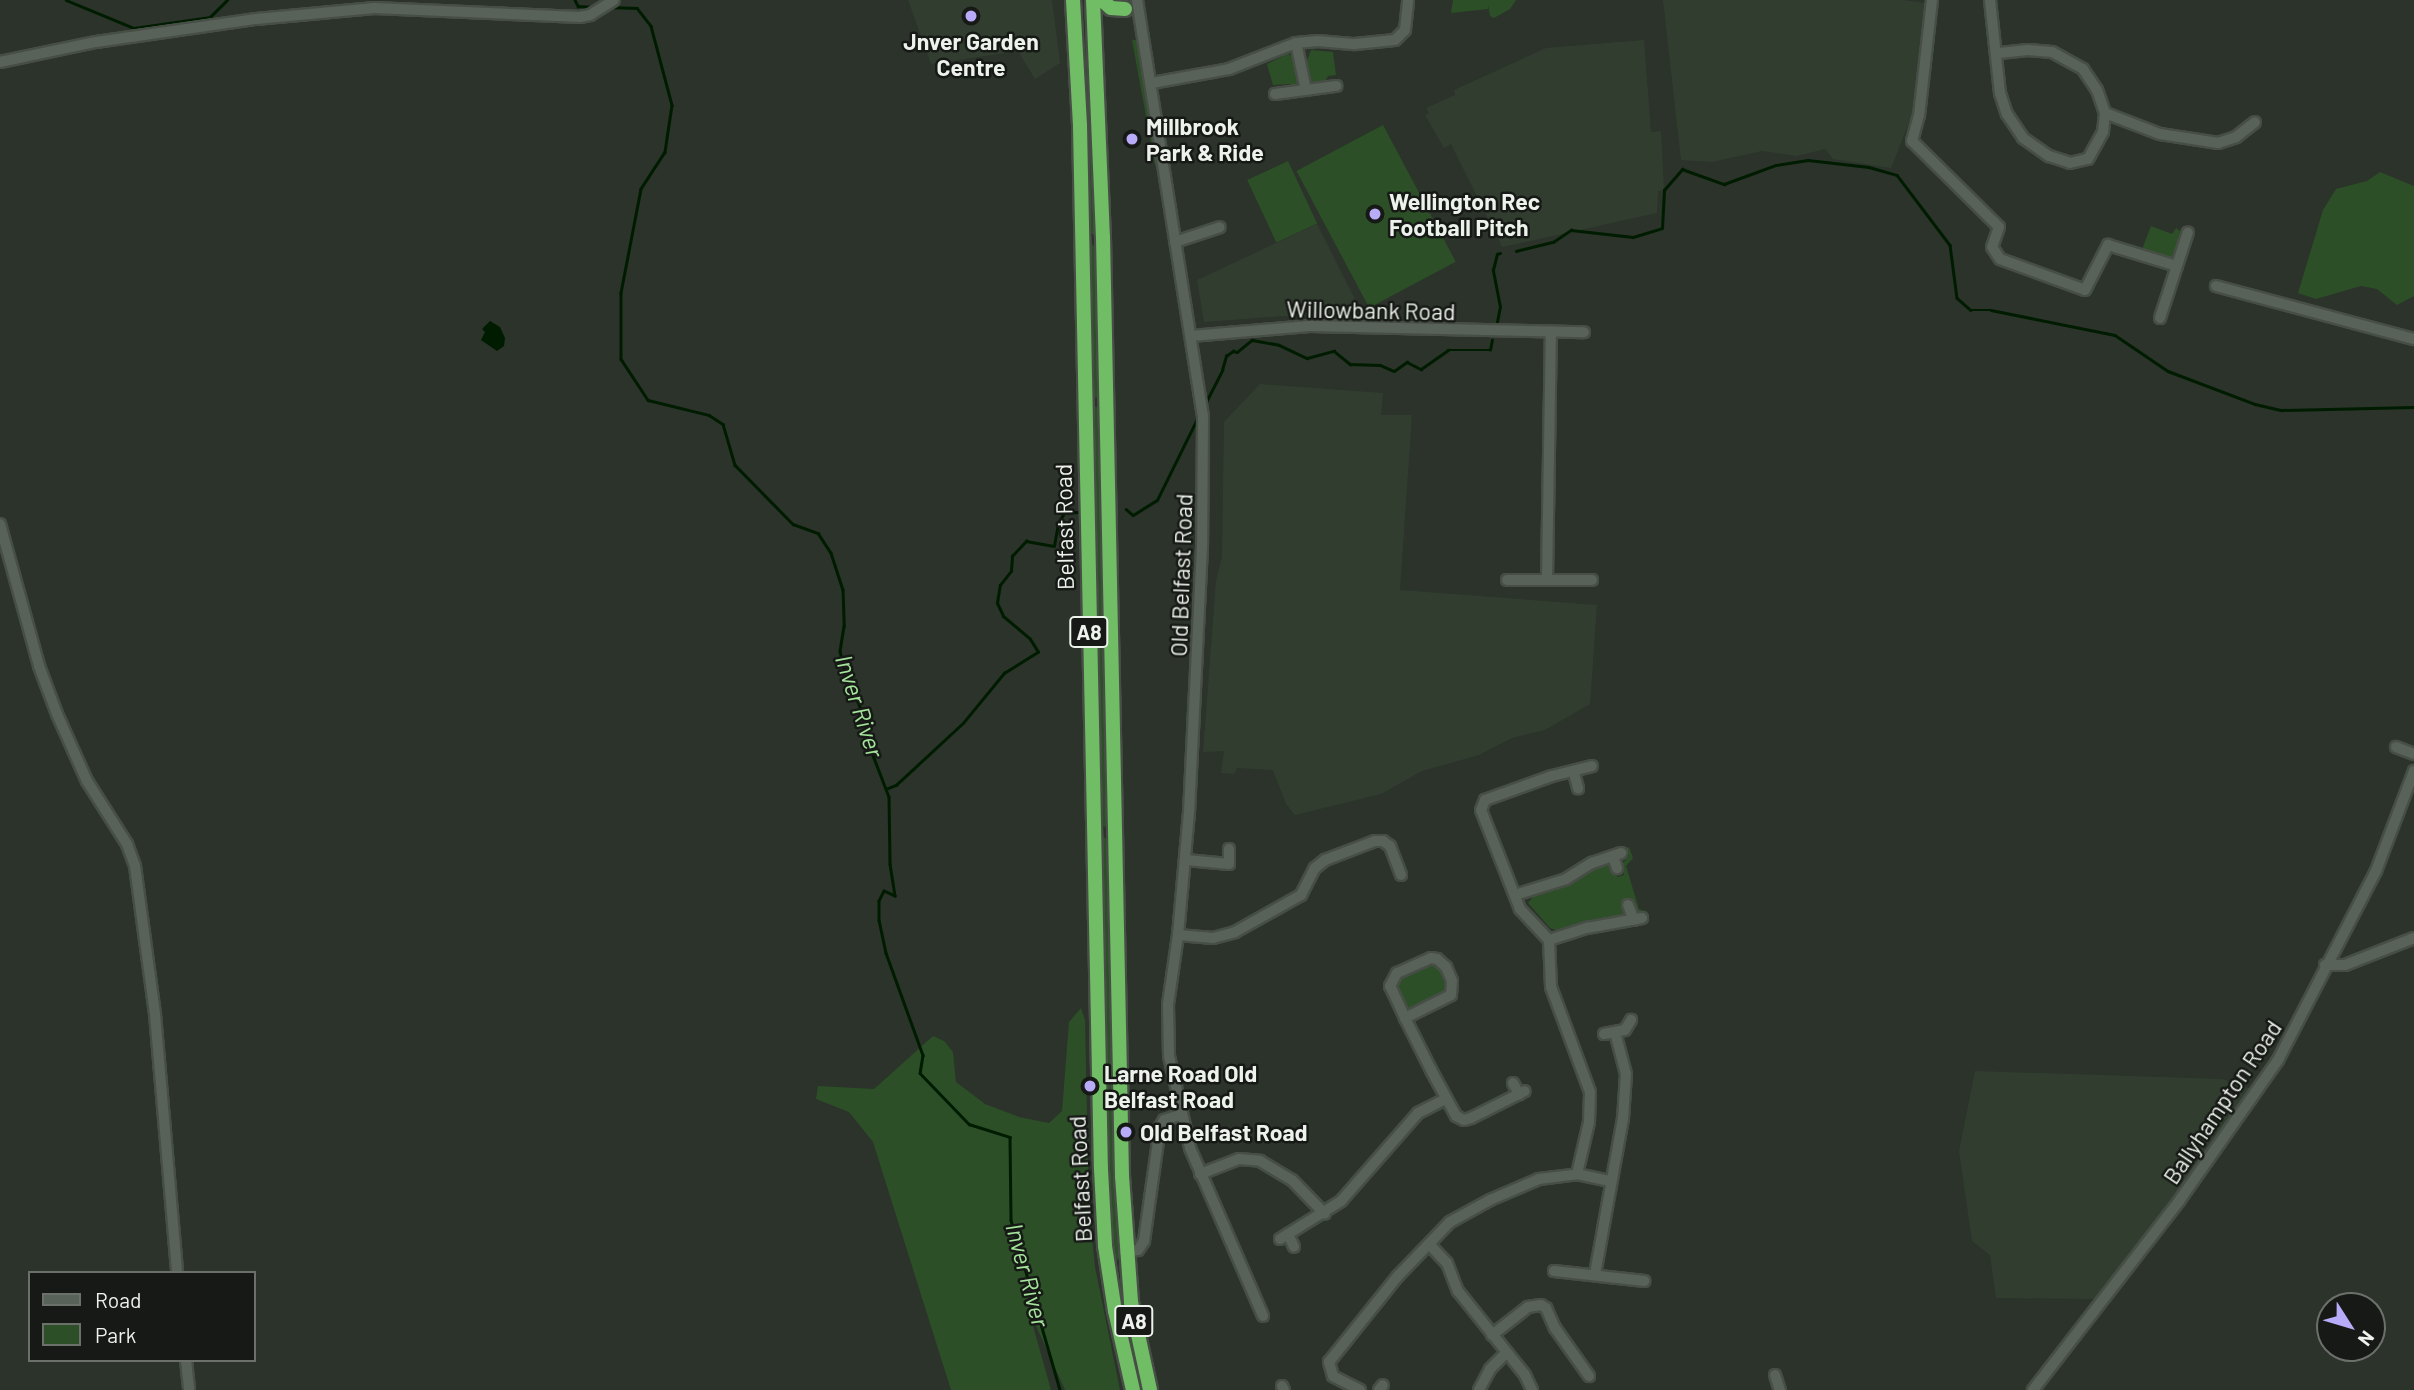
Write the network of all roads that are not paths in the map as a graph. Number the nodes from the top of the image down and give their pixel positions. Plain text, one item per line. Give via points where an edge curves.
1 (614, 0) edge
2 (1073, 0) edge
3 (1093, 0) edge
4 (1102, 0) edge
5 (1408, 0) edge
6 (1932, 0) edge
7 (1990, 0) edge
8 (1133, 5) edge
9 (1296, 43) junction
10 (1997, 53) junction
11 (0, 62) edge
12 (1152, 83) junction
13 (1336, 86) dead end
14 (1306, 90) junction
15 (1275, 94) dead end
16 (2105, 113) junction
17 (2255, 122) dead end
18 (1220, 227) dead end
19 (2188, 232) dead end
20 (1174, 242) junction
21 (2177, 266) junction
22 (2216, 286) dead end
23 (2160, 318) dead end
24 (1552, 332) junction
25 (1584, 332) dead end
26 (1191, 336) junction
27 (2414, 339) edge
28 (0, 524) edge
29 (1507, 580) dead end
30 (1546, 580) junction
31 (1592, 580) dead end
32 (2396, 747) dead end
33 (2414, 754) edge
34 (1592, 766) dead end
35 (2414, 771) edge
36 (1574, 773) junction
37 (1578, 788) dead end
38 (1229, 849) dead end
39 (1186, 860) junction
40 (1617, 868) dead end
41 (1401, 875) dead end
42 (1515, 895) junction
43 (1628, 905) dead end
44 (1178, 935) junction
45 (2414, 938) edge
46 (1549, 940) junction
47 (2325, 965) junction
48 (1405, 1018) junction
49 (1631, 1020) dead end
50 (1513, 1083) dead end
51 (1446, 1098) junction
52 (1181, 1115) junction
53 (1200, 1174) junction
54 (1577, 1174) junction
55 (1611, 1181) junction
56 (1325, 1214) junction
57 (1429, 1244) junction
58 (1294, 1247) dead end
59 (1125, 1252) junction
60 (177, 1271) edge
61 (1554, 1271) dead end
62 (1595, 1275) junction
63 (1644, 1281) dead end
64 (1263, 1316) dead end
65 (1492, 1335) junction
66 (1506, 1353) junction
67 (186, 1362) edge
68 (1774, 1375) dead end
69 (1589, 1376) dead end
70 (189, 1390) edge
71 (1133, 1390) edge
72 (1150, 1390) edge
73 (1360, 1390) edge
74 (1479, 1390) edge
75 (1532, 1390) edge
76 (1780, 1390) edge
77 (2033, 1390) edge

1 - 11 street via 590,15 565,18 374,8 256,19 96,42
2 - 71 highway, Belfast Road / A8 via 1080,126 1098,1073 1108,1264
3 - 59 highway, Belfast Road / A8 via 1103,250
4 - 8 highway via 1111,8
5 - 9 street via 1405,30 1395,40
6 - 21 street via 1912,141 1999,227 1992,247 2000,259 2085,290 2108,245
7 - 10 street
8 - 12 street, Old Belfast Road
9 - 12 street via 1229,69
9 - 14 street
10 - 16 street via 2040,50 2073,61 2089,77
10 - 16 street via 2000,93 2007,114 2023,138 2049,156 2070,163 2088,159 2103,132
12 - 20 street, Old Belfast Road
13 - 14 street
14 - 15 street
16 - 17 street via 2160,134 2218,143 2236,138
18 - 20 street
19 - 21 street
20 - 26 street, Old Belfast Road
21 - 23 street
22 - 27 street
24 - 25 street, Willowbank Road
24 - 26 street, Willowbank Road via 1299,327
24 - 30 street
26 - 39 street, Old Belfast Road via 1203,416 1202,561
28 - 60 street via 57,714 87,781 127,844 135,866 155,1014
29 - 30 street
30 - 31 street
32 - 33 street
34 - 36 street
35 - 47 street, Ballyhampton Road via 2376,871
36 - 37 street
36 - 42 street via 1552,776 1485,800 1481,810
38 - 39 street via 1229,864
39 - 44 street, Old Belfast Road
40 - 42 street via 1617,854 1566,879
41 - 44 street via 1390,846 1374,841 1325,860 1315,868 1301,895 1235,932 1213,938
42 - 46 street via 1520,909
43 - 46 street via 1638,919
44 - 52 street, Old Belfast Road via 1168,1004 1169,1056
45 - 47 street via 2345,965
46 - 54 street via 1551,987 1590,1092 1589,1122
47 - 77 street, Ballyhampton Road via 2278,1060 2179,1201
48 - 48 street via 1451,995 1452,981 1437,959 1397,973 1393,979 1390,986
48 - 51 street
49 - 55 street via 1625,1030 1609,1033 1626,1074
50 - 51 street via 1522,1093 1464,1120 1456,1116
51 - 56 street via 1418,1113
52 - 53 street, Old Belfast Road
52 - 59 street via 1164,1119 1160,1127 1144,1241 1138,1250
53 - 56 street via 1239,1159 1260,1161 1292,1180
53 - 64 street, Old Belfast Road
54 - 55 street
54 - 57 street via 1539,1179 1490,1200 1458,1216
55 - 62 street
56 - 58 street via 1284,1237
57 - 65 street via 1442,1256 1458,1291
57 - 73 street via 1329,1362 1334,1376
59 - 72 highway, A8
61 - 62 street
62 - 63 street
65 - 66 street
65 - 69 street via 1528,1307 1546,1308
66 - 74 street
66 - 75 street
67 - 70 street
68 - 76 street

